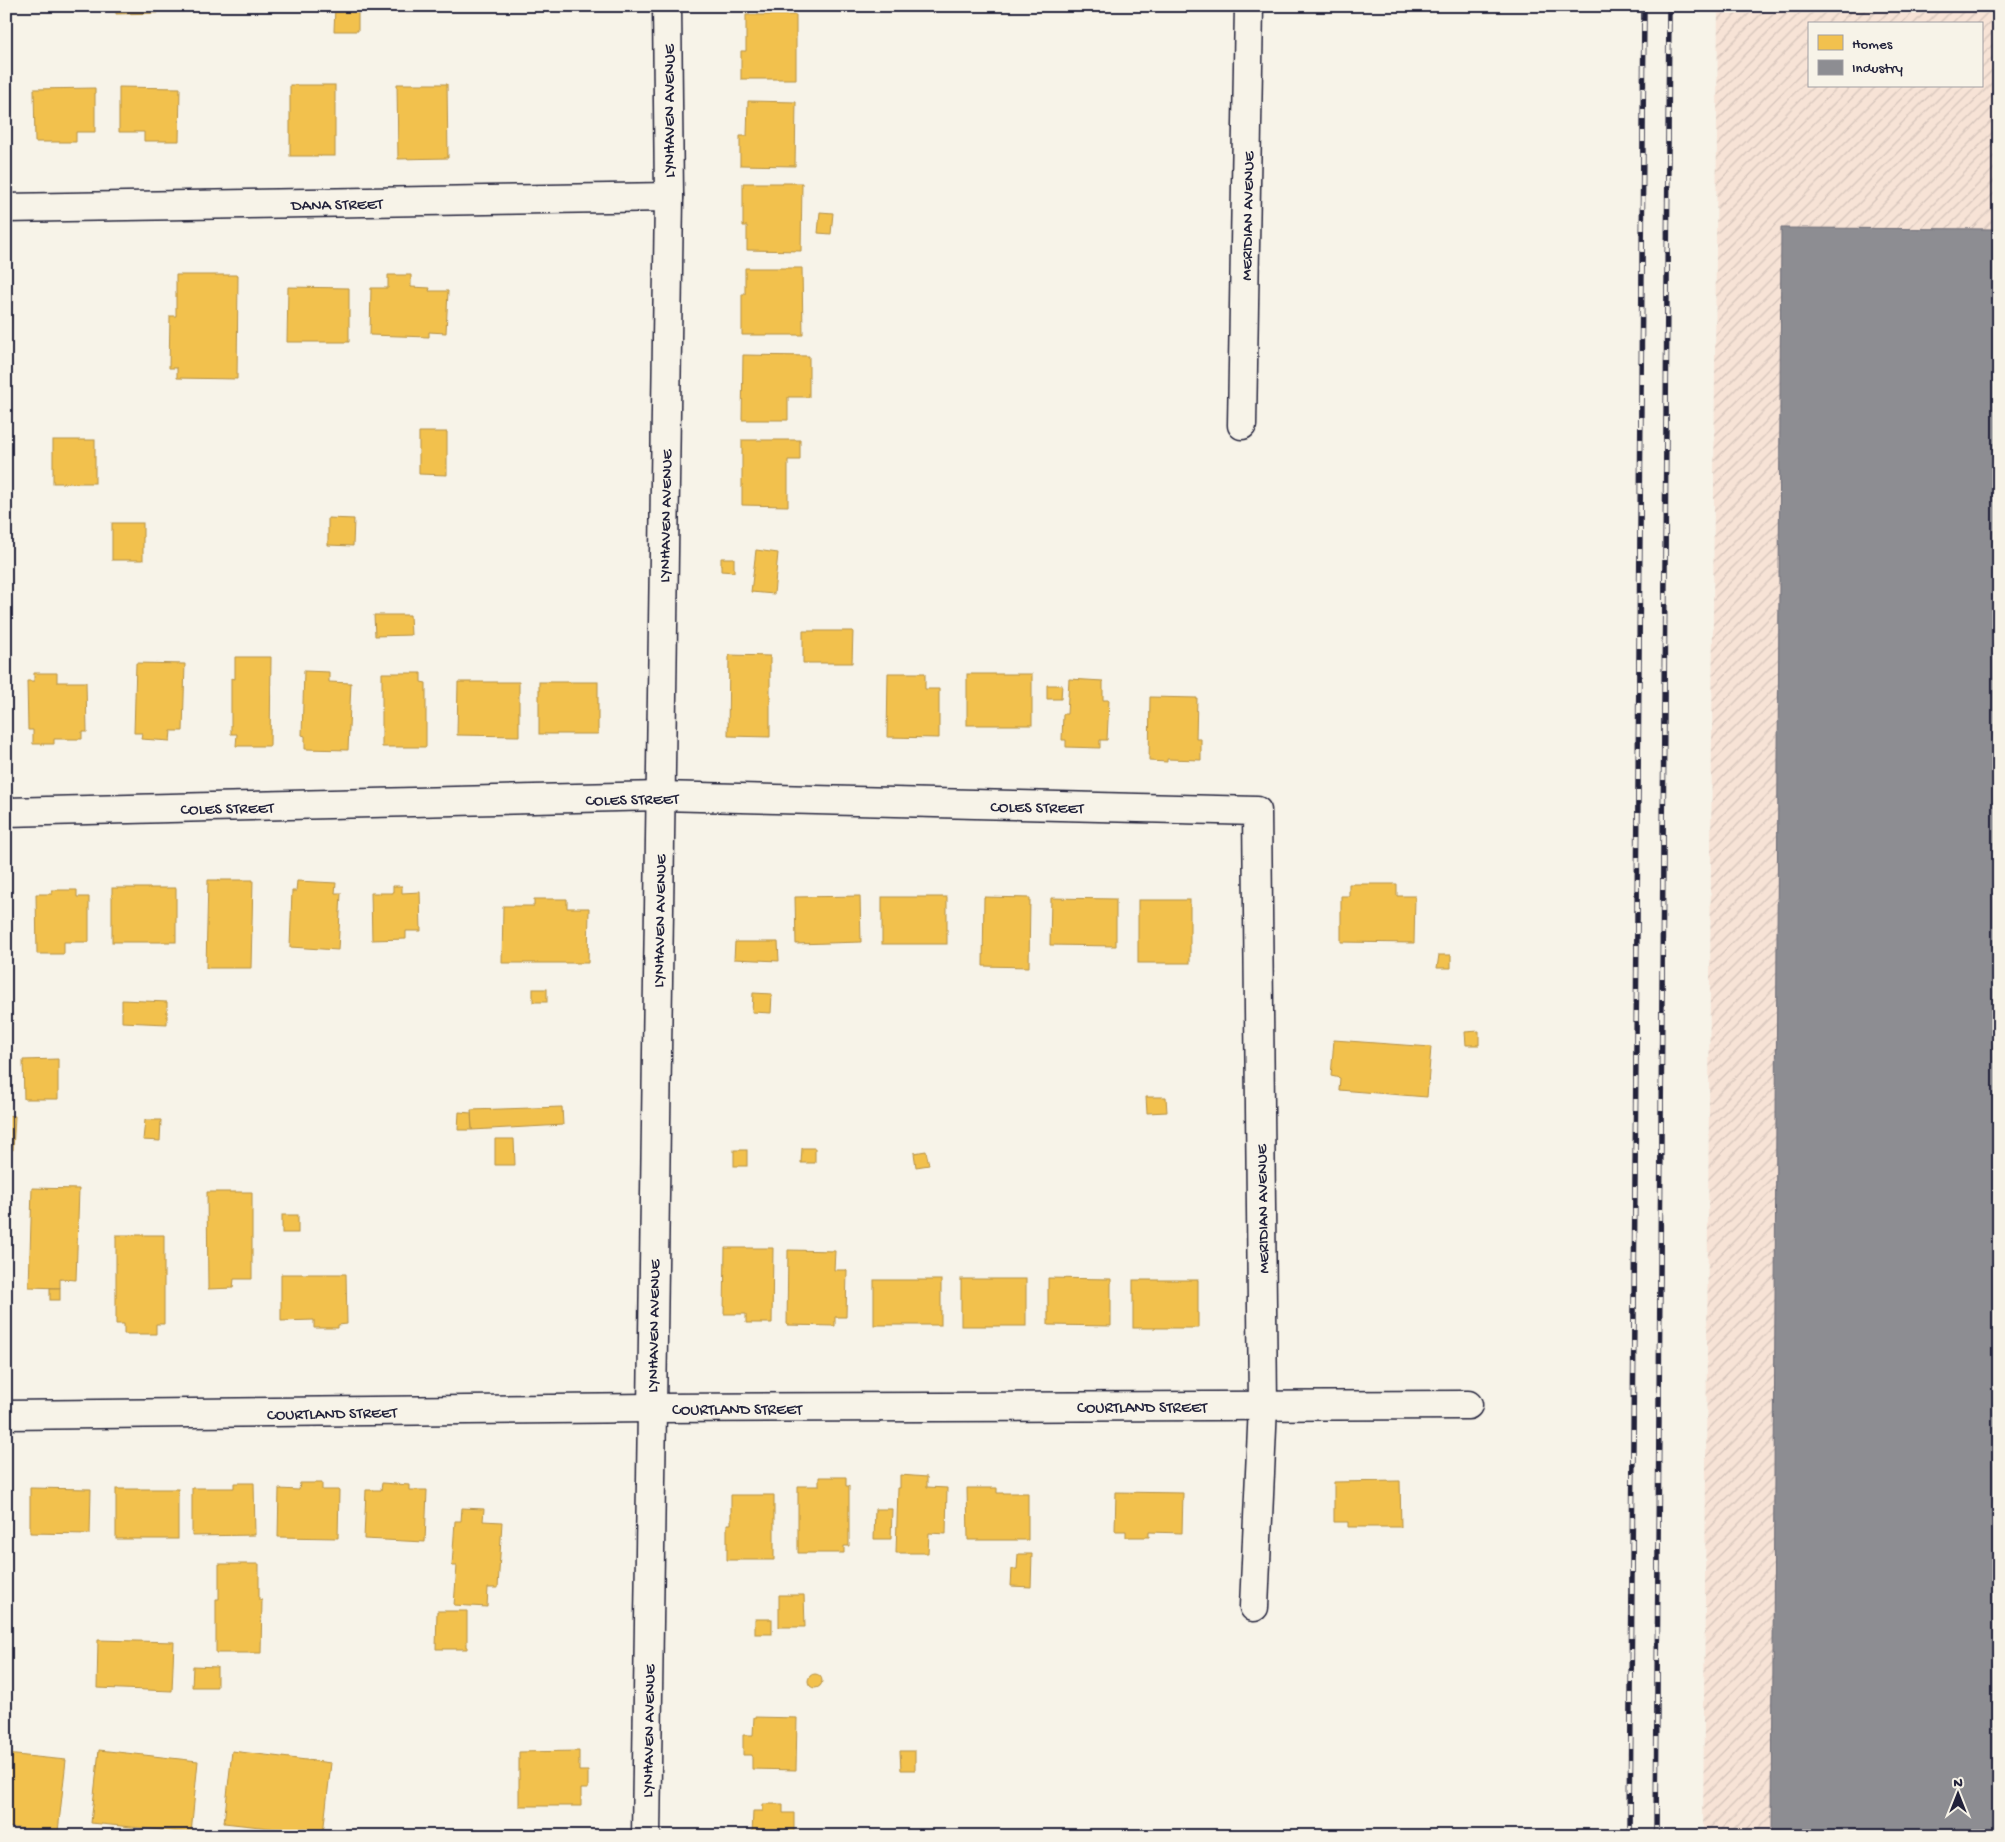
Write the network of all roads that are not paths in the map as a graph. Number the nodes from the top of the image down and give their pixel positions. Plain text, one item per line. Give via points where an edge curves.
1 (667, 6) edge
2 (1250, 6) edge
3 (669, 197) junction
4 (6, 208) edge
5 (1242, 425) dead end
6 (660, 796) junction
7 (1257, 811) joint
8 (6, 812) edge
9 (1468, 1405) dead end
10 (1263, 1406) junction
11 (651, 1408) junction
12 (6, 1415) edge
13 (1254, 1607) dead end
14 (646, 1836) edge

1 - 3 street, LYNHAVEN AVENUE
2 - 5 street, MERIDIAN AVENUE
3 - 4 street, DANA STREET
3 - 6 street, LYNHAVEN AVENUE
6 - 7 street, COLES STREET
6 - 8 street, COLES STREET
6 - 11 street, LYNHAVEN AVENUE
7 - 10 street, MERIDIAN AVENUE
9 - 10 street, COURTLAND STREET
10 - 11 street, COURTLAND STREET
10 - 13 street, MERIDIAN AVENUE
11 - 12 street, COURTLAND STREET
11 - 14 street, LYNHAVEN AVENUE

